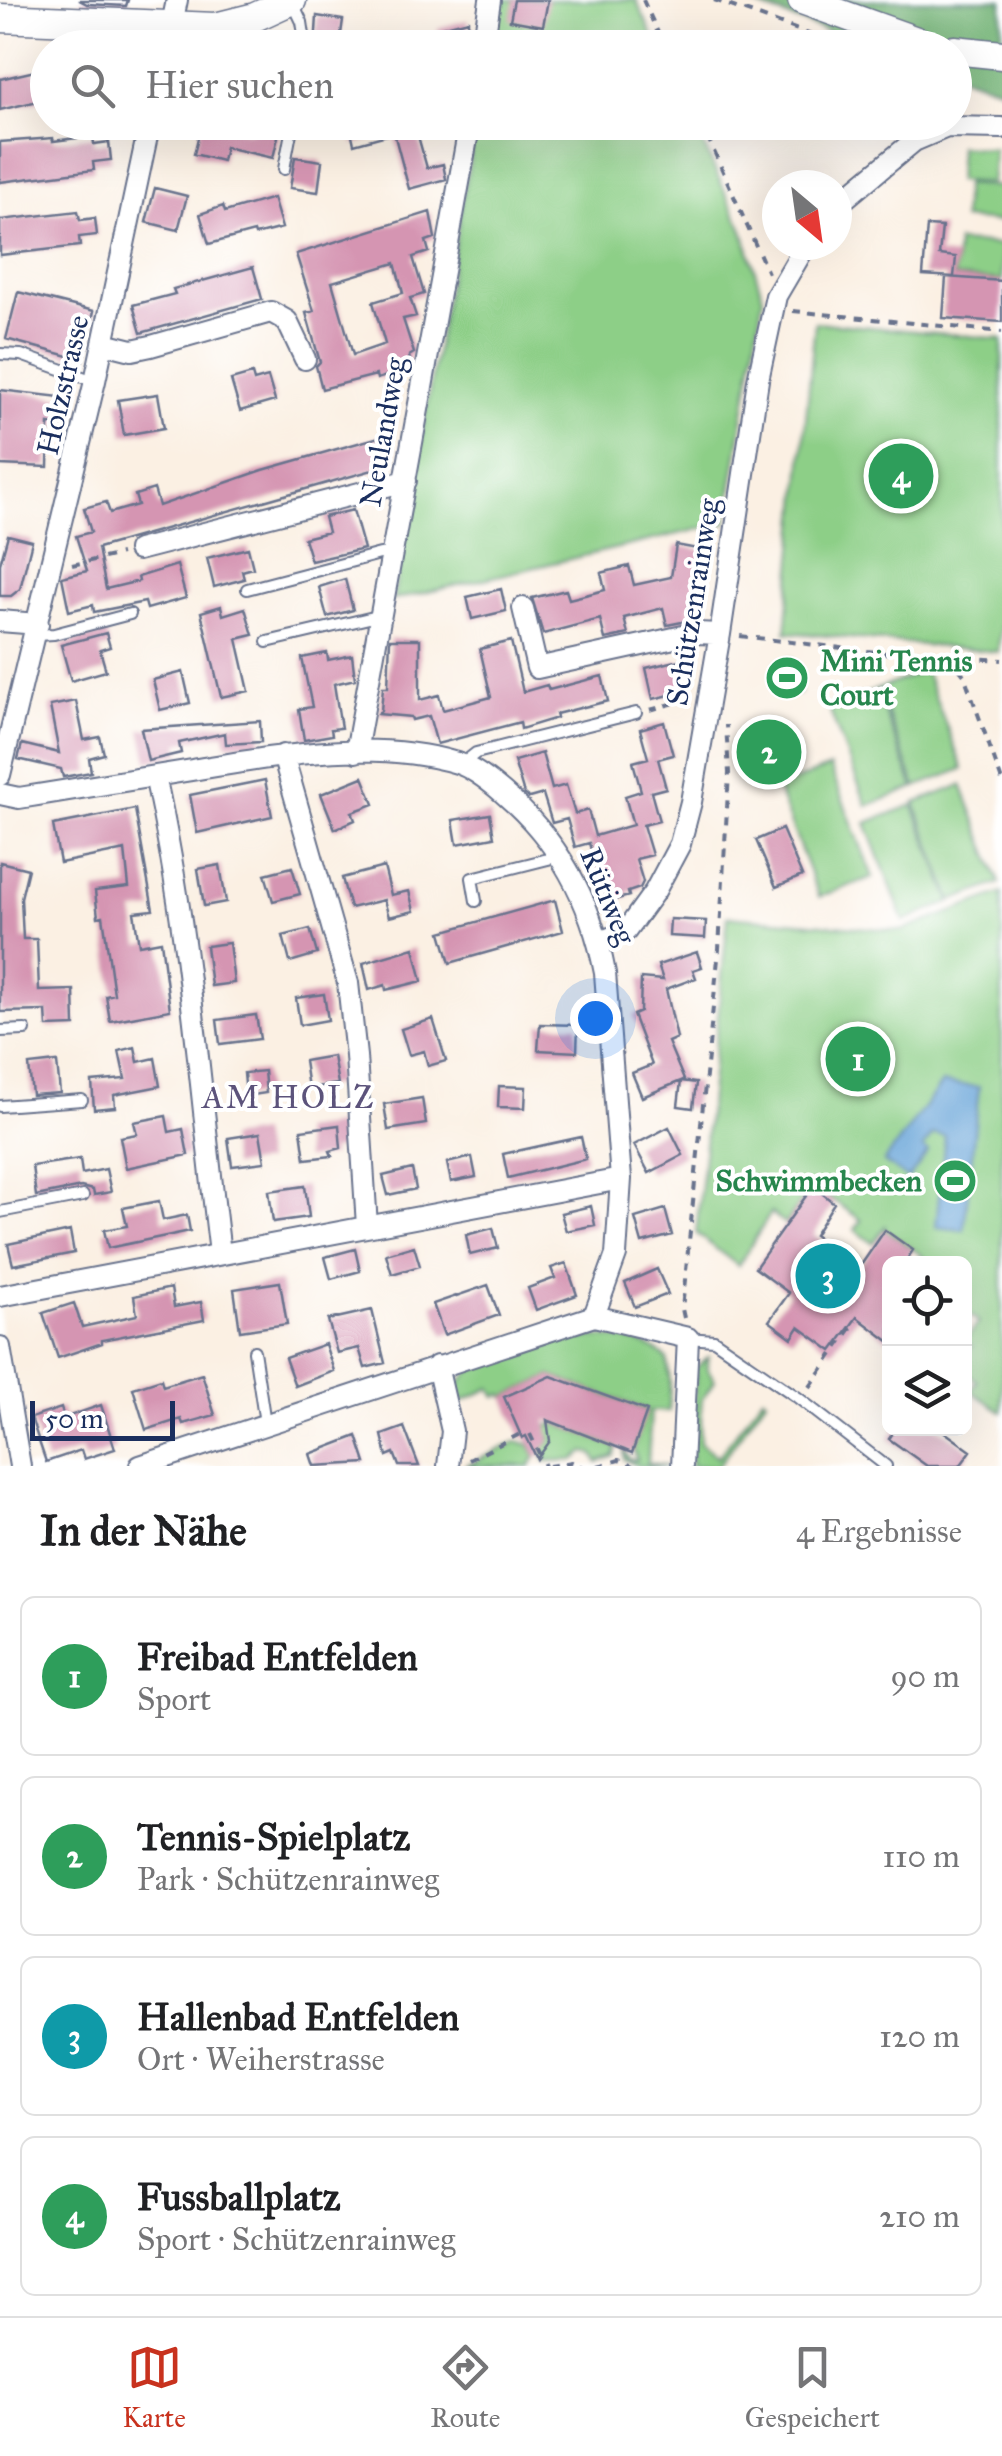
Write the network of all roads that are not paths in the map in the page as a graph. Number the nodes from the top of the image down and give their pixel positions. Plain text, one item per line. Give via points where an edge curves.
1 (292, 0) edge
2 (490, 0) edge
3 (802, 0) edge
4 (0, 18) edge
5 (172, 25) edge
6 (303, 30) edge
7 (485, 30) edge
8 (886, 30) edge
9 (972, 52) edge
10 (1002, 54) edge
11 (972, 128) edge
12 (1002, 128) edge
13 (146, 140) edge
14 (290, 140) edge
15 (467, 140) edge
16 (917, 140) edge
17 (284, 169) dead end
18 (852, 193) edge
19 (798, 260) edge
20 (104, 343) junction
21 (0, 354) edge
22 (304, 358) dead end
23 (95, 381) junction
24 (406, 480) junction
25 (138, 550) road end
26 (392, 554) junction
27 (247, 589) dead end
28 (524, 608) dead end
29 (130, 614) dead end
30 (383, 615) junction
31 (0, 620) edge
32 (37, 629) junction
33 (720, 634) junction
34 (267, 642) dead end
35 (636, 713) road end
36 (356, 752) junction
37 (283, 755) junction
38 (461, 764) junction
39 (0, 775) edge
40 (155, 776) junction
41 (0, 794) edge
42 (561, 856) junction
43 (476, 901) dead end
44 (599, 942) junction
45 (24, 1030) dead end
46 (0, 1031) edge
47 (82, 1100) dead end
48 (0, 1106) edge
49 (621, 1179) junction
50 (83, 1196) dead end
51 (0, 1212) edge
52 (367, 1226) junction
53 (220, 1253) junction
54 (0, 1296) edge
55 (594, 1316) junction
56 (688, 1338) junction
57 (0, 1347) edge
58 (254, 1352) dead end
59 (436, 1366) junction
60 (265, 1423) junction
61 (169, 1461) edge
62 (449, 1464) edge
63 (20, 1466) edge
64 (140, 1466) edge
65 (682, 1466) edge
66 (886, 1466) edge

1 - 5 street via 215,27
1 - 6 lane
2 - 7 street
3 - 8 street
4 - 5 street
9 - 10 street
11 - 12 street
13 - 20 street, Holzstrasse
14 - 17 lane
15 - 24 street, Neulandweg
16 - 18 street
19 - 33 street, Schützenrainweg via 775,302
20 - 22 street via 132,350 271,312 286,321
20 - 23 street, Holzstrasse
21 - 23 lane
23 - 32 street, Holzstrasse
24 - 25 street
24 - 26 street, Neulandweg
26 - 27 lane
26 - 30 street, Neulandweg
28 - 33 street via 537,668 697,633
29 - 32 lane via 54,634
30 - 34 lane
30 - 36 street, Neulandweg
31 - 32 street
32 - 39 street, Holzstrasse
33 - 44 street, Schützenrainweg via 680,844 626,931
35 - 38 lane via 476,754
36 - 37 street, Rütiweg
36 - 38 street, Rütiweg
37 - 40 street, Rütiweg
37 - 52 street via 348,983
38 - 42 street, Rütiweg via 520,808
40 - 41 street, Rütiweg via 19,798
40 - 53 street via 187,950
42 - 43 lane via 472,878
42 - 44 street, Rütiweg
44 - 49 street, Rütiweg
45 - 46 lane
47 - 48 lane
49 - 52 street
49 - 55 street, Rütiweg via 616,1255
50 - 51 lane
52 - 53 street
53 - 54 street
55 - 56 street
55 - 59 street
56 - 65 street
56 - 66 lane via 714,1340
57 - 63 street
58 - 60 lane
59 - 60 street
59 - 62 street via 452,1431
60 - 61 street
61 - 64 street

